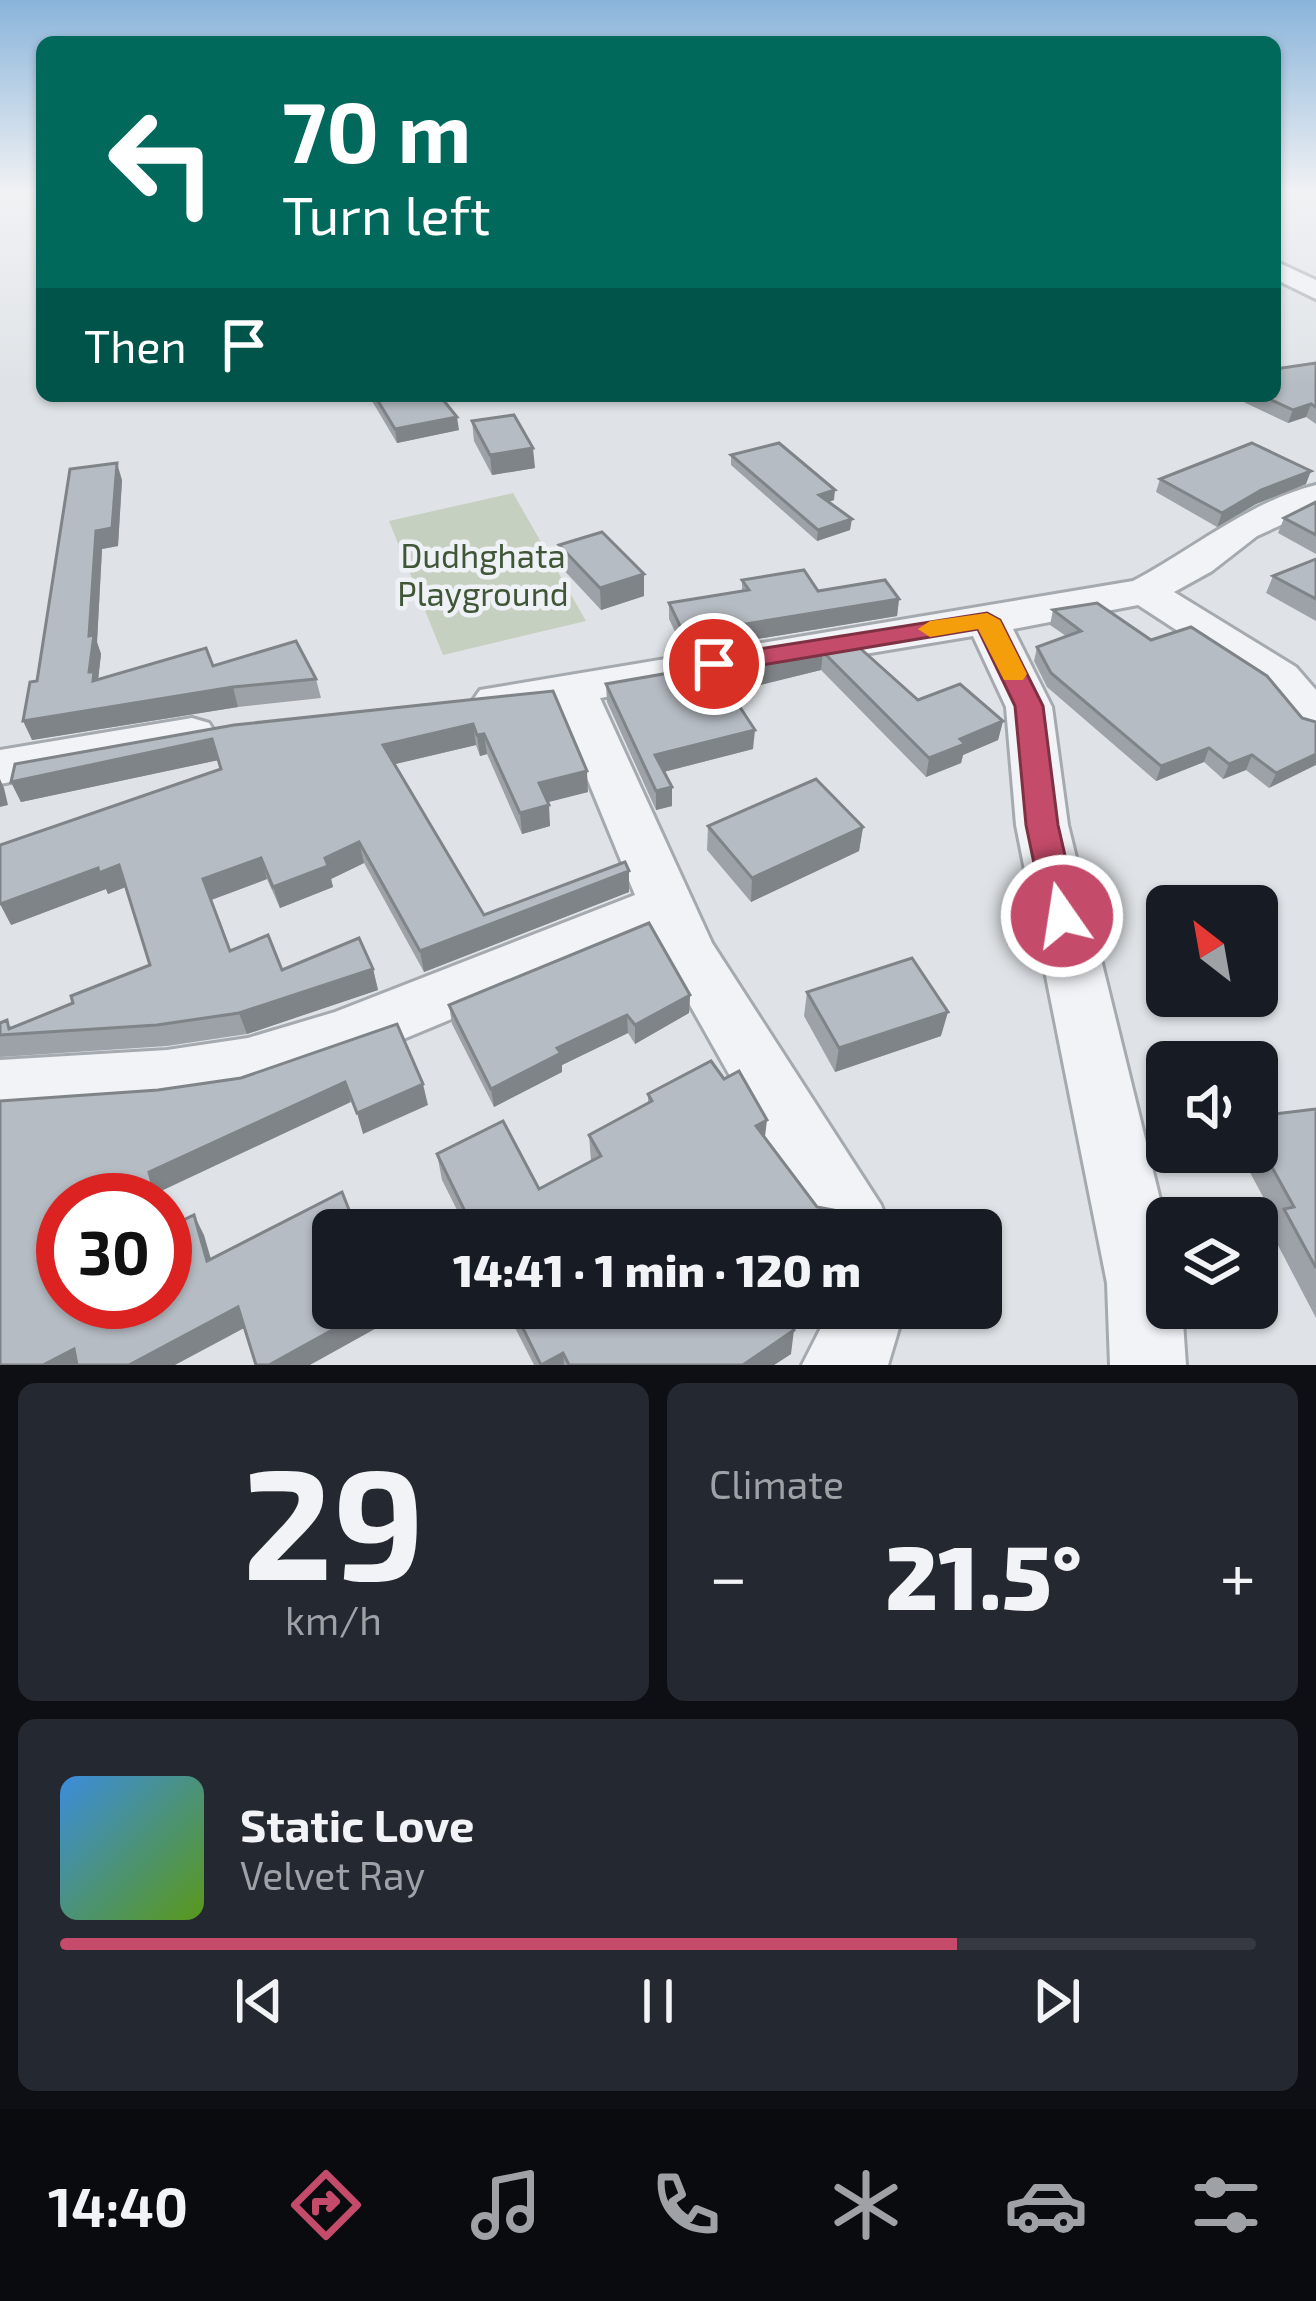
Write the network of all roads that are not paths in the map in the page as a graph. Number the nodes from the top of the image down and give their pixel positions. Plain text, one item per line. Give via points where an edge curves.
1 (1281, 271) edge
2 (1316, 291) edge
3 (1316, 496) edge
4 (1145, 591) junction
5 (987, 620) junction
6 (573, 689) junction
7 (454, 705) edge
8 (1316, 719) edge
9 (239, 726) edge
10 (0, 766) edge
11 (666, 906) junction
12 (0, 1089) edge
13 (843, 1209) edge
14 (863, 1329) edge
15 (840, 1365) edge
16 (1148, 1365) edge

1 - 2 street
3 - 4 street via 1244,528
4 - 5 street
4 - 8 street via 1280,677
5 - 6 street
5 - 16 street via 1029,706 1042,825 1144,1282
6 - 7 street
6 - 11 street
9 - 10 street
11 - 12 street via 248,1066
11 - 13 street
14 - 15 street

